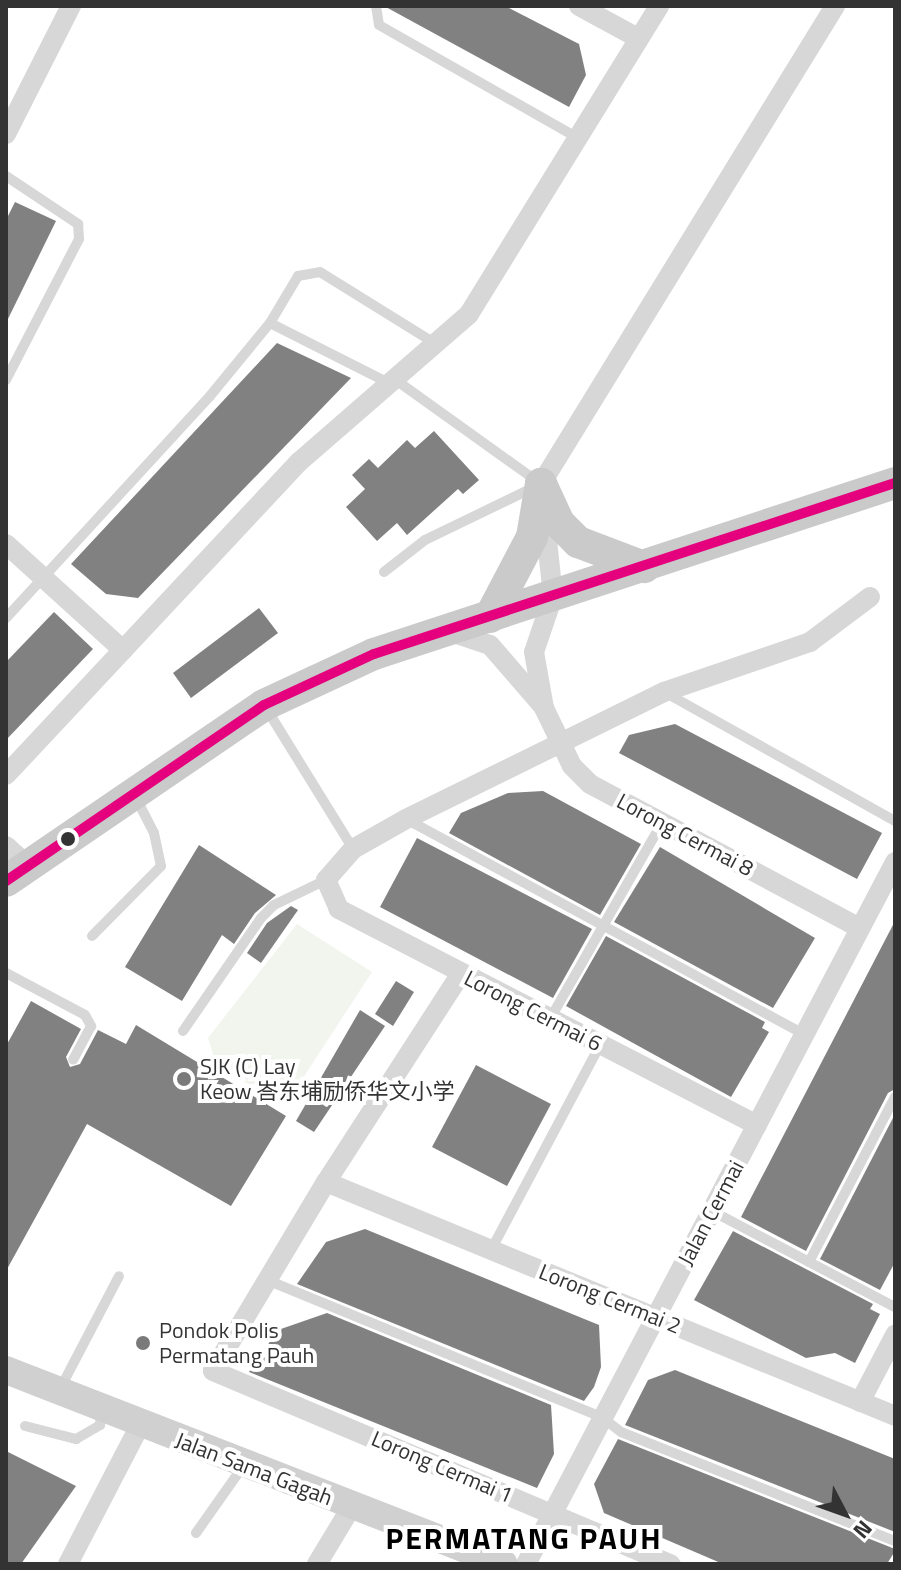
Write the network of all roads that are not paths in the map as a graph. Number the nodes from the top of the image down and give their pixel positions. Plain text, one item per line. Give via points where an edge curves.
1 (71, 6) edge
2 (376, 6) edge
3 (579, 6) edge
4 (659, 6) edge
5 (835, 6) edge
6 (638, 38) junction
7 (6, 134) edge
8 (576, 137) junction
9 (6, 176) edge
10 (270, 323) junction
11 (437, 345) junction
12 (6, 380) edge
13 (394, 382) junction
14 (895, 483) edge
15 (541, 484) junction
16 (6, 544) edge
17 (644, 567) junction
18 (384, 572) dead end
19 (42, 577) junction
20 (553, 596) junction
21 (870, 597) dead end
22 (490, 617) junction
23 (6, 618) edge
24 (447, 630) junction
25 (123, 650) junction
26 (664, 692) junction
27 (264, 705) junction
28 (544, 708) junction
29 (558, 741) junction
30 (6, 775) edge
31 (132, 790) junction
32 (406, 819) junction
33 (895, 821) edge
34 (662, 823) junction
35 (353, 849) junction
36 (895, 863) edge
37 (13, 864) edge
38 (326, 880) junction
39 (603, 925) junction
40 (860, 928) junction
41 (92, 936) dead end
42 (6, 974) edge
43 (460, 975) junction
44 (549, 1019) junction
45 (183, 1031) dead end
46 (804, 1034) junction
47 (600, 1045) junction
48 (73, 1060) dead end
49 (895, 1097) edge
50 (757, 1125) junction
51 (326, 1182) junction
52 (712, 1211) junction
53 (491, 1250) junction
54 (809, 1262) junction
55 (119, 1276) dead end
56 (267, 1280) junction
57 (895, 1307) edge
58 (656, 1317) junction
59 (895, 1335) edge
60 (6, 1370) edge
61 (59, 1392) junction
62 (860, 1402) junction
63 (101, 1410) junction
64 (895, 1416) edge
65 (603, 1418) junction
66 (140, 1425) junction
67 (25, 1426) dead end
68 (244, 1465) junction
69 (352, 1506) junction
70 (553, 1514) junction
71 (196, 1533) dead end
72 (895, 1541) edge
73 (68, 1564) edge
74 (317, 1564) edge
75 (504, 1564) edge
76 (526, 1564) edge
77 (671, 1564) edge

1 - 7 street
2 - 8 lane via 379,25
3 - 6 street
4 - 6 street
5 - 15 street
6 - 8 street
8 - 11 street via 484,293
9 - 12 lane via 78,224 79,239
10 - 11 lane via 298,276 320,272
10 - 13 lane
10 - 19 lane via 210,396
11 - 13 street
13 - 15 lane
13 - 25 street via 299,462
14 - 17 main road
15 - 17 main road via 559,523 578,542
15 - 18 lane via 425,540
15 - 20 street
15 - 22 main road via 532,537
16 - 19 street
17 - 20 main road
19 - 23 lane
19 - 25 street
20 - 22 main road
20 - 28 street, Lorong Cermai 8 via 534,652
21 - 26 street via 810,642
22 - 24 main road
24 - 27 main road via 374,654
24 - 28 street, Lorong Cermai 8 via 490,645
25 - 30 street
26 - 29 street
26 - 33 lane
27 - 31 main road
27 - 35 lane
28 - 29 street, Lorong Cermai 8
29 - 32 street
29 - 34 street, Lorong Cermai 8 via 590,784
31 - 37 main road
31 - 41 lane via 154,833 161,866
32 - 35 street
32 - 39 lane
34 - 39 lane
34 - 40 street, Lorong Cermai 8
35 - 38 street
36 - 40 street, Jalan Cermai
38 - 43 street, Lorong Cermai 6 via 339,909
38 - 45 lane via 274,905 261,918
39 - 44 lane
39 - 46 lane
40 - 46 street, Jalan Cermai
42 - 48 lane via 85,1015 91,1026
43 - 44 street, Lorong Cermai 6
43 - 51 street
44 - 47 street, Lorong Cermai 6
46 - 50 street, Jalan Cermai
47 - 50 street, Lorong Cermai 6
47 - 53 lane
49 - 54 lane
50 - 52 street, Jalan Cermai
51 - 53 street, Lorong Cermai 2
51 - 56 street
52 - 54 lane
52 - 58 street, Jalan Cermai
53 - 58 street, Lorong Cermai 2
54 - 57 lane
55 - 61 lane
56 - 65 lane
56 - 70 street, Lorong Cermai 1 via 213,1371
58 - 62 street, Lorong Cermai 2
58 - 65 street, Jalan Cermai
59 - 62 street
60 - 61 street, Jalan Sama Gagah
61 - 63 street, Jalan Sama Gagah
62 - 64 street, Lorong Cermai 2
63 - 66 street, Jalan Sama Gagah
63 - 67 lane via 100,1425 76,1439
65 - 70 street, Jalan Cermai
65 - 72 lane via 621,1432
66 - 68 street, Jalan Sama Gagah
66 - 73 street
68 - 69 street, Jalan Sama Gagah
68 - 71 lane
69 - 74 street
69 - 75 street, Jalan Sama Gagah
70 - 76 street, Jalan Cermai
70 - 77 street, Lorong Cermai 1

